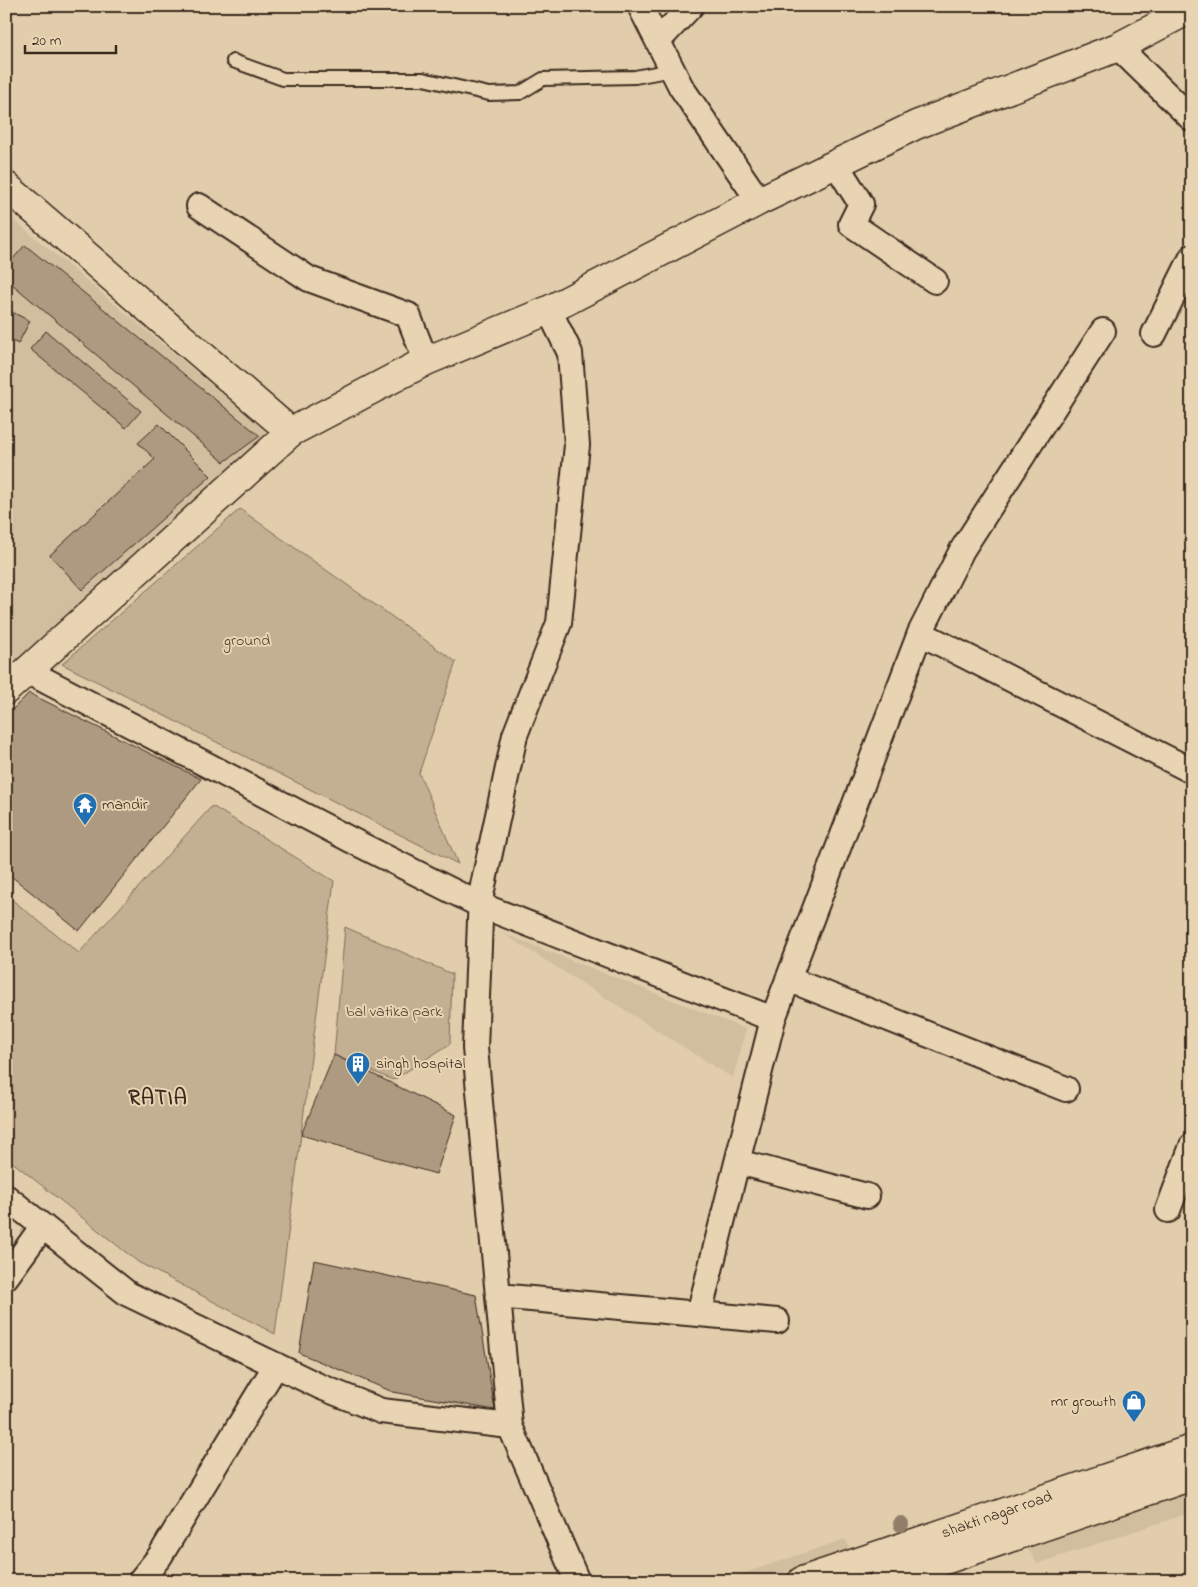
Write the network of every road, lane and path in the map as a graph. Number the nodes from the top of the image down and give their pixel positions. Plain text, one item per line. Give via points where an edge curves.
1 (640, 6) edge
2 (691, 6) edge
3 (1192, 8) edge
4 (658, 42) junction
5 (1118, 47) junction
6 (233, 61) dead end
7 (672, 70) junction
8 (1192, 119) edge
9 (836, 164) junction
10 (7, 189) edge
11 (759, 201) junction
12 (200, 206) dead end
13 (1192, 257) edge
14 (935, 281) dead end
15 (550, 310) junction
16 (1103, 331) dead end
17 (1154, 334) dead end
18 (426, 361) junction
19 (291, 432) junction
20 (920, 633) junction
21 (27, 672) junction
22 (6, 690) edge
23 (1192, 771) edge
24 (480, 905) junction
25 (788, 979) junction
26 (773, 1020) junction
27 (1066, 1089) dead end
28 (1192, 1146) edge
29 (738, 1162) junction
30 (867, 1196) dead end
31 (6, 1197) edge
32 (1168, 1210) dead end
33 (43, 1226) junction
34 (6, 1277) edge
35 (498, 1296) junction
36 (699, 1314) junction
37 (777, 1321) dead end
38 (276, 1365) junction
39 (510, 1426) junction
40 (1192, 1449) edge
41 (1192, 1476) edge
42 (922, 1540) junction
43 (922, 1574) edge
44 (140, 1581) edge
45 (577, 1581) edge
46 (802, 1581) edge
47 (883, 1581) edge

1 - 4 street
2 - 4 street
3 - 5 street
4 - 7 street
5 - 8 street
5 - 9 street via 916,125
6 - 7 lane via 283,79 424,79 489,94 520,93 543,79 635,76
7 - 11 street
9 - 11 street
9 - 14 street via 861,204 851,224
10 - 19 street
11 - 15 street
12 - 18 street via 309,279 408,315
13 - 17 street
15 - 18 street
15 - 24 street via 570,353 576,445 559,623 515,736
16 - 20 street via 962,550
18 - 19 street
19 - 21 street
20 - 23 street
20 - 25 street
21 - 22 street
21 - 24 street
24 - 26 street
24 - 35 street via 474,1048
25 - 26 street
25 - 27 street
26 - 29 street
28 - 32 street
29 - 30 street
29 - 36 street
31 - 33 street
33 - 34 street
33 - 38 street via 128,1294
35 - 36 street
35 - 39 street
36 - 37 street
38 - 39 street via 381,1411
38 - 44 street via 160,1556
39 - 45 street
40 - 42 street, shakti nagar road
41 - 43 street
42 - 43 street
42 - 46 street, shakti nagar road
43 - 47 street

